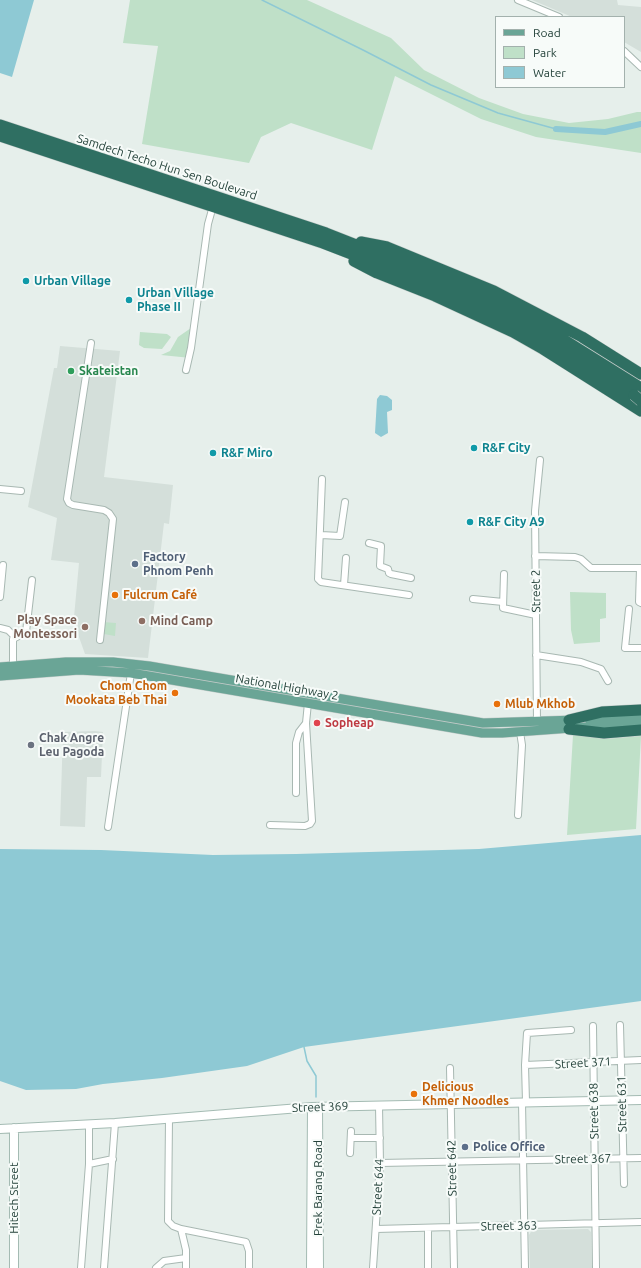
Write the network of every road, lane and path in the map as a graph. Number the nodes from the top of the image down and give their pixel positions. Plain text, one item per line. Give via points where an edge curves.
1 (518, 0) edge
2 (556, 16) edge
3 (625, 51) edge
4 (641, 66) edge
5 (0, 125) edge
6 (0, 136) edge
7 (213, 206) junction
8 (324, 238) junction
9 (404, 269) junction
10 (552, 332) junction
11 (90, 343) dead end
12 (186, 370) dead end
13 (641, 374) edge
14 (639, 395) edge
15 (540, 460) dead end
16 (322, 479) dead end
17 (0, 489) edge
18 (21, 491) dead end
19 (345, 502) dead end
20 (321, 535) junction
21 (369, 543) dead end
22 (535, 556) junction
23 (346, 558) dead end
24 (3, 565) dead end
25 (640, 568) edge
26 (504, 574) dead end
27 (411, 578) dead end
28 (32, 580) dead end
29 (344, 585) junction
30 (409, 595) dead end
31 (0, 598) edge
32 (473, 599) dead end
33 (503, 602) junction
34 (641, 603) edge
35 (629, 609) dead end
36 (536, 615) junction
37 (0, 628) edge
38 (14, 637) junction
39 (100, 640) dead end
40 (641, 648) edge
41 (536, 655) junction
42 (0, 667) edge
43 (14, 671) junction
44 (131, 673) junction
45 (165, 673) junction
46 (0, 676) edge
47 (608, 681) dead end
48 (260, 690) junction
49 (308, 702) junction
50 (641, 710) edge
51 (641, 715) edge
52 (537, 722) junction
53 (607, 722) junction
54 (306, 723) junction
55 (641, 723) edge
56 (569, 725) junction
57 (641, 730) edge
58 (520, 732) junction
59 (296, 793) dead end
60 (518, 815) dead end
61 (270, 825) dead end
62 (108, 827) dead end
63 (620, 1025) dead end
64 (593, 1026) dead end
65 (572, 1030) dead end
66 (641, 1060) edge
67 (621, 1061) junction
68 (594, 1063) junction
69 (525, 1065) junction
70 (450, 1068) dead end
71 (622, 1100) junction
72 (641, 1100) edge
73 (593, 1101) junction
74 (524, 1102) junction
75 (450, 1104) junction
76 (379, 1106) junction
77 (315, 1107) junction
78 (169, 1118) junction
79 (114, 1123) junction
80 (89, 1125) junction
81 (14, 1128) junction
82 (0, 1129) edge
83 (380, 1138) junction
84 (350, 1153) dead end
85 (113, 1158) junction
86 (641, 1158) edge
87 (594, 1159) junction
88 (623, 1159) junction
89 (523, 1161) junction
90 (452, 1162) junction
91 (380, 1163) junction
92 (89, 1164) junction
93 (624, 1184) dead end
94 (641, 1222) edge
95 (596, 1224) junction
96 (524, 1226) junction
97 (453, 1227) junction
98 (181, 1228) junction
99 (428, 1228) junction
100 (376, 1229) junction
101 (186, 1258) junction
102 (14, 1268) edge
103 (81, 1268) edge
104 (104, 1268) edge
105 (156, 1268) edge
106 (186, 1268) edge
107 (249, 1268) edge
108 (310, 1268) edge
109 (319, 1268) edge
110 (372, 1268) edge
111 (428, 1268) edge
112 (454, 1268) edge
113 (526, 1268) edge
114 (596, 1268) edge

1 - 2 street
3 - 4 street
5 - 8 highway, Samdech Techo Hun Sen Boulevard
6 - 7 highway, Samdech Techo Hun Sen Boulevard
7 - 8 highway, Samdech Techo Hun Sen Boulevard
7 - 12 street via 208,224
8 - 9 highway
8 - 9 highway via 377,273
9 - 10 highway via 487,309
9 - 10 highway via 494,291
9 - 14 highway via 542,349
10 - 13 highway via 582,337
10 - 14 highway
10 - 14 highway via 579,342
11 - 39 street via 67,499 73,505 104,510 113,519
15 - 22 street, Street 2 via 535,511
16 - 20 street
17 - 18 street
19 - 20 street via 340,536
20 - 29 street via 318,579 321,582
21 - 27 street via 381,546 380,566 388,569 391,574
22 - 25 street via 575,557 591,568
22 - 36 street, Street 2
23 - 29 street
24 - 31 street
25 - 34 street
26 - 33 street
28 - 38 street via 26,632
29 - 30 street
32 - 33 street
33 - 36 street via 503,608
35 - 40 street via 626,648
36 - 41 street, Street 2
37 - 38 street via 8,630
38 - 43 street
41 - 47 street via 581,662 601,669
41 - 52 street, Street 2
42 - 43 main road, National Highway 2
43 - 44 main road, National Highway 2 via 79,670
43 - 45 main road, National Highway 2 via 97,662
43 - 46 main road, National Highway 2
44 - 45 main road, National Highway 2
44 - 62 street
45 - 48 main road, National Highway 2
48 - 49 main road, National Highway 2
48 - 52 main road, National Highway 2 via 483,724
49 - 54 street
49 - 58 main road, National Highway 2 via 476,732
50 - 56 highway via 602,712
51 - 53 main road
52 - 56 main road, National Highway 2
53 - 55 main road
53 - 56 main road
54 - 59 street via 299,732 296,744
54 - 61 street via 312,821 305,826
56 - 57 highway via 604,733
56 - 58 main road, National Highway 2
58 - 60 street via 522,745
63 - 67 street, Street 631
64 - 68 street, Street 638
65 - 69 street via 529,1032
66 - 67 street, Street 371
67 - 68 street, Street 371
67 - 71 street, Street 631
68 - 69 street, Street 371
68 - 73 street, Street 638
69 - 74 street
70 - 75 street, Street 642
71 - 72 main road, Street 369
71 - 73 main road, Street 369
71 - 88 street, Street 631
73 - 74 main road, Street 369
73 - 87 street, Street 638
74 - 75 main road, Street 369
74 - 89 street
75 - 76 main road, Street 369
75 - 90 street, Street 642
76 - 77 main road, Street 369
76 - 83 street, Street 644
77 - 78 main road, Street 369
77 - 108 main road, Prek Barang Road
77 - 109 main road, Prek Barang Road
78 - 79 main road, Street 369
78 - 98 street via 168,1221 173,1226
79 - 80 main road, Street 369
79 - 85 street
80 - 81 main road, Street 369
80 - 92 street
81 - 82 main road, Street 369
81 - 102 main road, Hitech Street
83 - 84 street via 351,1134
83 - 91 street, Street 644
85 - 92 street
85 - 104 street
86 - 88 street, Street 367
87 - 88 street, Street 367
87 - 89 street, Street 367
87 - 95 street, Street 638
88 - 93 street, Street 631
89 - 90 street, Street 367
89 - 96 street
90 - 91 street, Street 367
90 - 97 street, Street 642
91 - 100 street, Street 644
92 - 103 street
94 - 95 street, Street 363
95 - 96 street, Street 363
95 - 114 street, Street 638
96 - 97 street, Street 363
96 - 113 street
97 - 99 street, Street 363
97 - 112 street, Street 642
98 - 101 street
98 - 107 street via 246,1242
99 - 100 street, Street 363
99 - 111 street
100 - 110 street, Street 644
101 - 105 street via 164,1261
101 - 106 street

